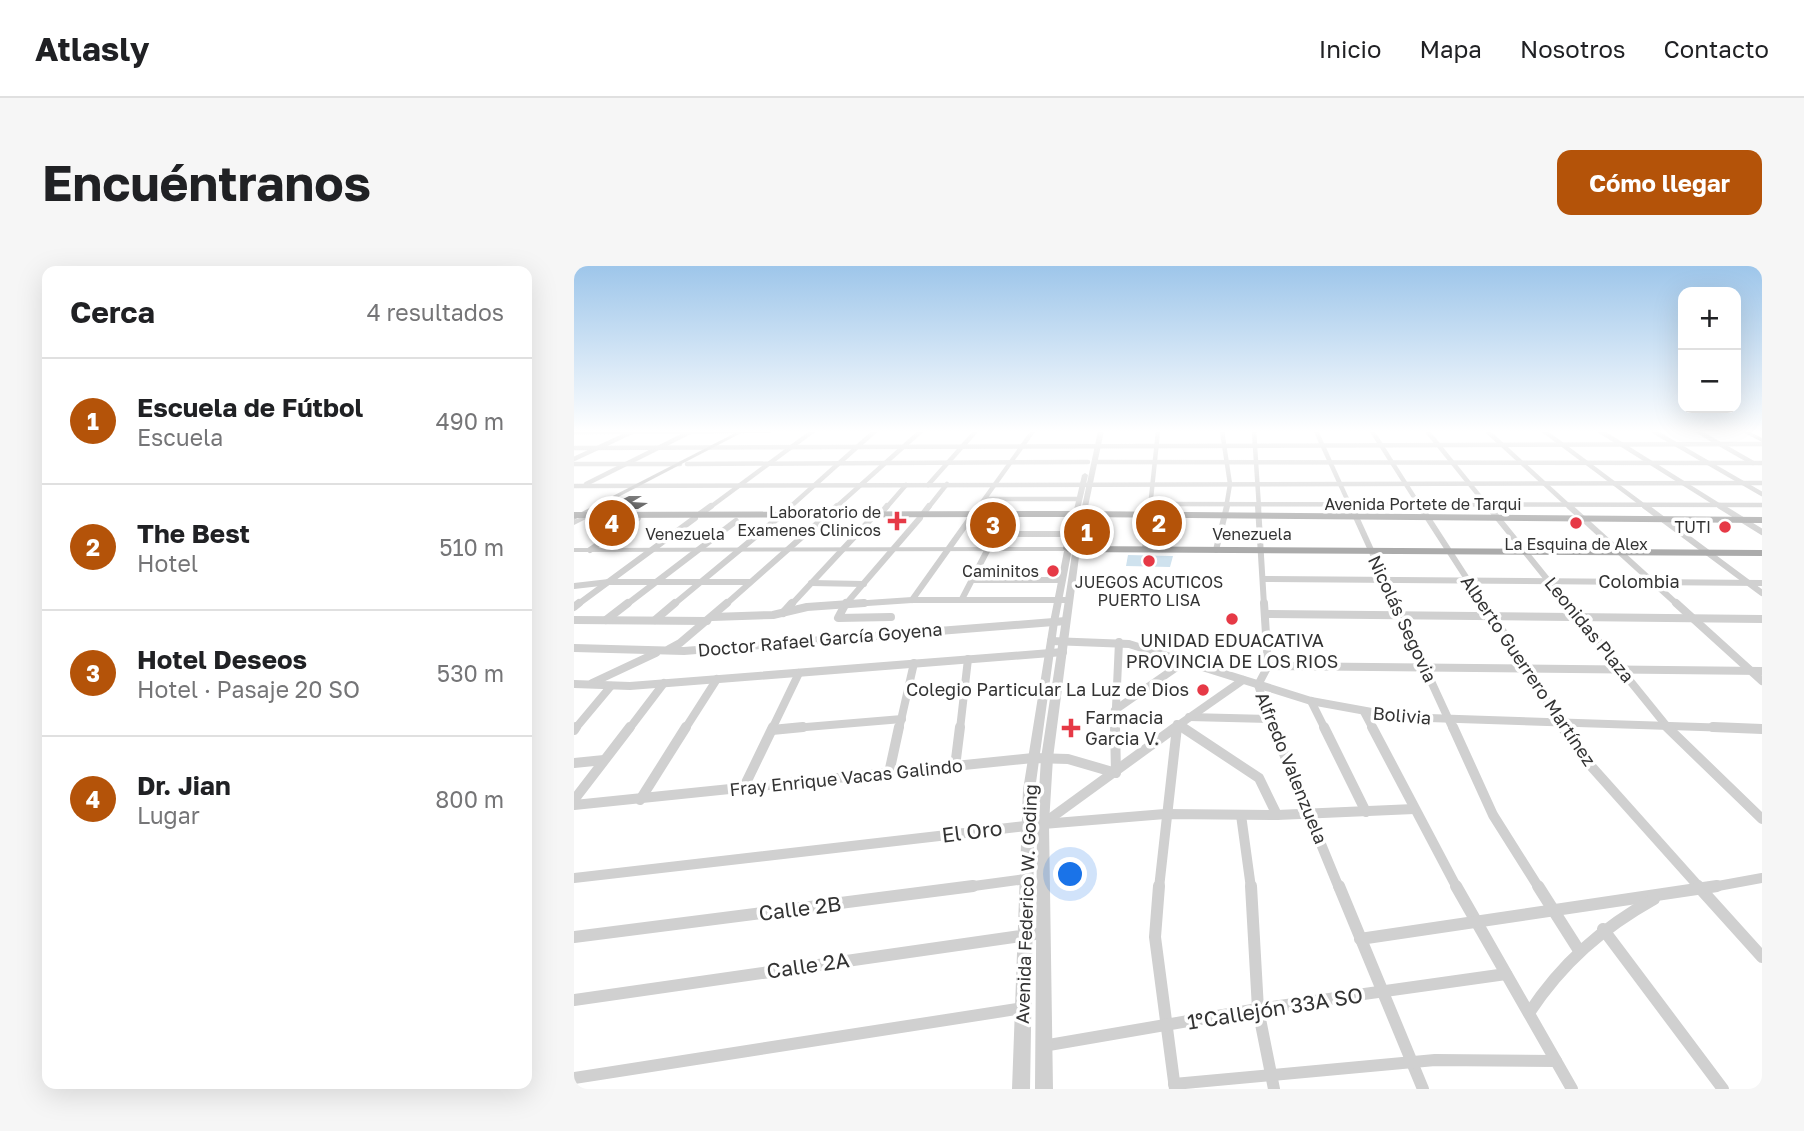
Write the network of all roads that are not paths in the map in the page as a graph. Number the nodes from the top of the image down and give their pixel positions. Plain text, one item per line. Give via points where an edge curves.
1 (616, 469) edge
2 (672, 469) edge
3 (674, 469) edge
4 (760, 469) edge
5 (834, 469) edge
6 (878, 469) edge
7 (941, 469) edge
8 (1006, 469) edge
9 (1089, 469) edge
10 (1155, 469) edge
11 (1227, 469) edge
12 (1257, 469) edge
13 (1333, 469) edge
14 (1398, 469) edge
15 (1459, 469) edge
16 (1529, 469) edge
17 (1596, 469) edge
18 (1662, 469) edge
19 (1720, 469) edge
20 (1744, 483) junction
21 (1762, 483) edge
22 (947, 484) junction
23 (995, 484) junction
24 (1086, 484) junction
25 (1154, 484) junction
26 (1230, 484) junction
27 (1258, 484) junction
28 (1340, 484) junction
29 (1406, 484) junction
30 (1470, 484) junction
31 (1545, 484) junction
32 (1615, 484) junction
33 (1685, 484) junction
34 (638, 485) junction
35 (647, 485) junction
36 (739, 485) junction
37 (817, 485) junction
38 (860, 485) junction
39 (906, 485) junction
40 (928, 485) junction
41 (583, 486) junction
42 (574, 488) edge
43 (1762, 494) edge
44 (986, 499) junction
45 (1079, 499) junction
46 (1151, 504) junction
47 (1228, 504) junction
48 (1259, 505) junction
49 (1350, 505) junction
50 (1568, 505) junction
51 (1645, 505) junction
52 (1719, 505) junction
53 (1762, 505) edge
54 (1420, 506) junction
55 (1488, 506) junction
56 (883, 511) dead end
57 (698, 516) junction
58 (779, 516) junction
59 (824, 516) junction
60 (921, 516) junction
61 (973, 516) junction
62 (1078, 516) junction
63 (1150, 516) junction
64 (1226, 517) junction
65 (1259, 517) junction
66 (1355, 517) junction
67 (578, 518) edge
68 (638, 518) junction
69 (1004, 518) junction
70 (1428, 518) junction
71 (1498, 519) junction
72 (1583, 519) junction
73 (870, 520) dead end
74 (1664, 520) junction
75 (1743, 520) junction
76 (1762, 520) edge
77 (736, 521) dead end
78 (1762, 532) edge
79 (996, 534) junction
80 (1071, 534) junction
81 (787, 549) junction
82 (844, 549) junction
83 (892, 549) junction
84 (948, 549) junction
85 (988, 549) junction
86 (1072, 549) junction
87 (574, 550) edge
88 (590, 550) junction
89 (634, 550) junction
90 (652, 550) junction
91 (698, 550) junction
92 (740, 550) junction
93 (1144, 550) junction
94 (1216, 550) junction
95 (1261, 550) junction
96 (1370, 551) junction
97 (1449, 551) junction
98 (1525, 551) junction
99 (1618, 552) junction
100 (1707, 552) junction
101 (1762, 552) edge
102 (574, 558) edge
103 (1264, 579) junction
104 (971, 580) junction
105 (1062, 580) junction
106 (1383, 580) junction
107 (702, 581) junction
108 (1468, 581) junction
109 (1549, 581) junction
110 (609, 582) junction
111 (656, 582) junction
112 (750, 582) junction
113 (1651, 582) junction
114 (811, 583) junction
115 (1748, 583) junction
116 (1762, 583) edge
117 (864, 584) junction
118 (574, 586) edge
119 (1762, 593) edge
120 (962, 599) junction
121 (1058, 599) junction
122 (912, 600) junction
123 (1069, 600) junction
124 (846, 605) junction
125 (574, 607) edge
126 (783, 613) junction
127 (1266, 614) junction
128 (1400, 615) junction
129 (1491, 617) junction
130 (1579, 617) junction
131 (891, 618) dead end
132 (709, 619) junction
133 (1693, 619) junction
134 (1762, 619) edge
135 (574, 620) edge
136 (606, 620) junction
137 (655, 620) junction
138 (1066, 621) junction
139 (1054, 622) junction
140 (1051, 641) junction
141 (1119, 642) junction
142 (1063, 646) junction
143 (682, 647) junction
144 (574, 648) edge
145 (665, 650) junction
146 (1049, 652) junction
147 (968, 659) junction
148 (1184, 662) junction
149 (914, 663) junction
150 (1268, 666) junction
151 (1426, 668) junction
152 (1529, 669) junction
153 (1622, 670) junction
154 (1751, 671) junction
155 (1762, 671) edge
156 (799, 673) junction
157 (717, 679) junction
158 (1243, 680) junction
159 (1762, 681) edge
160 (664, 683) junction
161 (574, 684) edge
162 (590, 684) junction
163 (1258, 685) junction
164 (611, 686) junction
165 (1311, 701) junction
166 (1115, 710) junction
167 (1364, 712) junction
168 (1189, 716) junction
169 (902, 719) junction
170 (1269, 719) junction
171 (1450, 719) junction
172 (1177, 724) junction
173 (1559, 724) junction
174 (1668, 728) junction
175 (1762, 729) edge
176 (574, 730) edge
177 (772, 730) junction
178 (1033, 758) junction
179 (1047, 758) junction
180 (604, 760) junction
181 (574, 763) edge
182 (955, 767) junction
183 (1116, 772) junction
184 (889, 773) junction
185 (743, 789) junction
186 (574, 800) edge
187 (640, 800) junction
188 (574, 805) edge
189 (1414, 809) junction
190 (1366, 812) junction
191 (1165, 814) junction
192 (1277, 815) junction
193 (1309, 815) junction
194 (1241, 816) junction
195 (1762, 819) edge
196 (1043, 824) junction
197 (1027, 826) junction
198 (574, 878) edge
199 (1762, 878) edge
200 (1026, 879) junction
201 (1699, 888) junction
202 (1659, 896) junction
203 (1554, 912) junction
204 (1476, 923) junction
205 (1603, 929) junction
206 (1042, 933) junction
207 (1024, 936) junction
208 (574, 937) edge
209 (1360, 939) junction
210 (1578, 949) junction
211 (1762, 957) edge
212 (1506, 974) junction
213 (1384, 992) junction
214 (574, 1000) edge
215 (1023, 1008) junction
216 (1258, 1009) junction
217 (1529, 1013) junction
218 (1165, 1025) junction
219 (1043, 1046) junction
220 (1556, 1061) junction
221 (1413, 1064) junction
222 (1271, 1074) junction
223 (574, 1078) edge
224 (1175, 1087) edge
225 (1039, 1088) edge
226 (1021, 1089) edge
227 (1274, 1089) edge
228 (1423, 1089) edge
229 (1572, 1089) edge
230 (1723, 1089) edge

1 - 41 street
2 - 34 main road
3 - 35 main road
4 - 36 street
5 - 37 street
6 - 38 street
7 - 40 street
8 - 23 street
9 - 24 street, Avenida Federico W. Goding
10 - 25 street
11 - 26 street
12 - 27 street, Alfredo Valenzuela
13 - 28 street, Nicolás Segovia
14 - 29 street, Alberto Guerrero Martínez
15 - 30 street, Leonidas Plaza
16 - 31 street
17 - 32 street
18 - 33 street
19 - 20 street
20 - 21 street
20 - 33 street
20 - 43 street
22 - 23 street
22 - 40 street
22 - 60 street
23 - 24 street
23 - 44 street
24 - 25 street
24 - 45 street, Avenida Federico W. Goding
24 - 62 street, Avenida Federico W. Goding
25 - 26 street
25 - 46 street
26 - 27 street
26 - 47 street
27 - 28 street
27 - 48 street, Alfredo Valenzuela
28 - 29 street
28 - 49 street, Nicolás Segovia
29 - 30 street
29 - 54 street, Alberto Guerrero Martínez
30 - 31 street
30 - 55 street, Leonidas Plaza
31 - 32 street
31 - 50 street
32 - 33 street
32 - 51 street
33 - 52 street
34 - 35 street
34 - 41 street
34 - 67 main road
35 - 36 street
35 - 67 main road
36 - 37 street
36 - 57 street
37 - 38 street
37 - 58 street
38 - 39 street
38 - 59 street
39 - 40 street
39 - 56 street
41 - 42 street
44 - 45 street
44 - 61 street
45 - 62 street, Avenida Federico W. Goding
46 - 47 street
46 - 63 street
47 - 48 street
47 - 64 street
48 - 49 street
48 - 65 street, Alfredo Valenzuela
49 - 54 street
49 - 66 street, Nicolás Segovia
50 - 51 street
50 - 55 street
50 - 72 street
51 - 52 street
51 - 74 street
52 - 53 street
52 - 75 street
54 - 55 street
54 - 70 street, Alberto Guerrero Martínez
55 - 71 street, Leonidas Plaza
57 - 58 main road, Avenida Portete de Tarqui
57 - 67 main road, Avenida Portete de Tarqui
57 - 68 main road, Avenida Portete de Tarqui
57 - 90 street
58 - 59 main road, Avenida Portete de Tarqui
58 - 92 street
59 - 60 main road, Avenida Portete de Tarqui
59 - 81 street
60 - 61 main road, Avenida Portete de Tarqui
60 - 83 street
61 - 62 main road, Avenida Portete de Tarqui
61 - 69 main road, Avenida Portete de Tarqui
61 - 84 street
62 - 63 main road, Avenida Portete de Tarqui
62 - 69 main road, Avenida Portete de Tarqui
62 - 80 main road, Avenida Federico W. Goding
62 - 86 main road, Avenida Federico W. Goding
63 - 64 main road, Avenida Portete de Tarqui
63 - 93 street
64 - 65 main road, Avenida Portete de Tarqui
64 - 94 street
65 - 66 main road, Avenida Portete de Tarqui
65 - 95 street, Alfredo Valenzuela
66 - 70 main road, Avenida Portete de Tarqui
66 - 96 street, Nicolás Segovia
67 - 68 main road, Avenida Portete de Tarqui
68 - 88 street
69 - 79 street
70 - 71 main road, Avenida Portete de Tarqui
70 - 97 street, Alberto Guerrero Martínez
71 - 72 main road, Avenida Portete de Tarqui
71 - 98 street, Leonidas Plaza
72 - 74 main road, Avenida Portete de Tarqui
72 - 99 street
73 - 82 street
74 - 75 main road, Avenida Portete de Tarqui
74 - 100 street
75 - 76 main road, Avenida Portete de Tarqui
75 - 78 street
77 - 91 street
79 - 80 street
79 - 85 street
80 - 86 main road, Avenida Federico W. Goding
81 - 82 street, Venezuela
81 - 92 street, Venezuela
81 - 112 street
82 - 83 street, Venezuela
82 - 114 street
83 - 84 street, Venezuela
83 - 117 street
84 - 85 street, Venezuela
84 - 122 street
85 - 86 street, Venezuela
85 - 104 street
86 - 93 main road, Venezuela
86 - 105 street, Avenida Federico W. Goding
86 - 123 street, Avenida Federico W. Goding
87 - 88 street, Venezuela
88 - 89 street, Venezuela
89 - 90 street, Venezuela
89 - 102 street
90 - 91 street, Venezuela
90 - 110 street
91 - 92 street, Venezuela
91 - 111 street
92 - 107 street
93 - 94 main road, Venezuela
94 - 95 main road, Venezuela
95 - 96 main road, Venezuela
95 - 103 street, Alfredo Valenzuela
96 - 97 main road, Venezuela
96 - 106 street, Nicolás Segovia
97 - 98 main road, Venezuela
97 - 108 street, Alberto Guerrero Martínez
98 - 99 main road, Venezuela
98 - 109 street, Leonidas Plaza
99 - 100 main road, Venezuela
99 - 113 street
100 - 101 main road, Venezuela
100 - 115 street
103 - 106 street, Colombia
103 - 127 street, Alfredo Valenzuela
104 - 105 street
104 - 120 street
105 - 121 street, Avenida Federico W. Goding
106 - 108 street, Colombia
106 - 128 street, Nicolás Segovia
107 - 111 street
107 - 112 street
107 - 137 street
108 - 109 street, Colombia
108 - 129 street, Alberto Guerrero Martínez
109 - 113 street, Colombia
109 - 130 street, Leonidas Plaza
110 - 111 street
110 - 118 street
110 - 125 street
111 - 136 street
112 - 132 street
113 - 115 street, Colombia
113 - 133 street
114 - 117 street
114 - 126 street
115 - 116 street, Colombia
115 - 119 street
117 - 124 street
120 - 121 street
120 - 122 street
121 - 123 street
121 - 139 street, Avenida Federico W. Goding
122 - 124 street
123 - 138 street, Avenida Federico W. Goding
124 - 126 street
124 - 131 street via 839,619
126 - 132 street
127 - 128 street
127 - 150 street, Alfredo Valenzuela
128 - 129 street
128 - 151 street, Nicolás Segovia
129 - 130 street
129 - 152 street, Alberto Guerrero Martínez
130 - 133 street
130 - 153 street, Leonidas Plaza
132 - 137 street
132 - 143 street
133 - 134 street
133 - 154 street
135 - 136 street
136 - 137 street
138 - 139 street, Doctor Rafael García Goyena
138 - 142 street, Avenida Federico W. Goding
139 - 140 street, Avenida Federico W. Goding
139 - 143 street, Doctor Rafael García Goyena
140 - 142 street, Bolivia
140 - 146 street, Avenida Federico W. Goding
141 - 142 street, Bolivia
141 - 148 street, Bolivia
141 - 166 street
142 - 146 street, Bolivia
142 - 179 street, Avenida Federico W. Goding
143 - 145 street, Doctor Rafael García Goyena
144 - 145 street, Doctor Rafael García Goyena
145 - 162 street
146 - 147 street, Bolivia
146 - 178 street, Avenida Federico W. Goding
147 - 149 street, Bolivia
147 - 182 street
148 - 158 street, Bolivia
148 - 166 street
149 - 156 street, Bolivia
149 - 169 street
150 - 151 street
150 - 163 street, Alfredo Valenzuela
151 - 152 street
151 - 171 street, Nicolás Segovia
152 - 153 street
152 - 173 street, Alberto Guerrero Martínez
153 - 154 street
153 - 174 street, Leonidas Plaza
154 - 155 street
154 - 159 street
156 - 157 street, Bolivia
156 - 177 street
157 - 160 street, Bolivia
157 - 187 street
158 - 163 street, Bolivia
158 - 168 street
160 - 164 street, Bolivia
160 - 180 street
161 - 162 street, Bolivia
162 - 164 street, Bolivia
163 - 165 street, Bolivia
163 - 170 street, Alfredo Valenzuela
164 - 176 street
165 - 167 street, Bolivia
165 - 190 street
166 - 183 street
167 - 171 street, Bolivia
167 - 189 street
168 - 170 street
168 - 172 street
169 - 177 street
169 - 184 street
170 - 193 street, Alfredo Valenzuela
171 - 173 street, Bolivia
171 - 203 street, Nicolás Segovia via 1493,815
172 - 183 street
172 - 191 street
172 - 192 street via 1259,778
173 - 174 street, Bolivia
173 - 201 street, Alberto Guerrero Martínez
174 - 175 street, Bolivia
174 - 195 street, Leonidas Plaza
177 - 185 street
178 - 179 street, Fray Enrique Vacas Galindo
178 - 182 street, Fray Enrique Vacas Galindo
178 - 197 street, Avenida Federico W. Goding
179 - 183 street, Fray Enrique Vacas Galindo via 1068,758
179 - 196 street, Avenida Federico W. Goding
180 - 181 street
180 - 186 street
182 - 184 street, Fray Enrique Vacas Galindo
183 - 196 street
184 - 185 street, Fray Enrique Vacas Galindo
185 - 187 street, Fray Enrique Vacas Galindo
187 - 188 street, Fray Enrique Vacas Galindo
189 - 190 street, El Oro
189 - 204 street
190 - 193 street, El Oro
191 - 194 street, El Oro
191 - 196 street, El Oro
191 - 218 street via 1155,937
192 - 193 street, El Oro
192 - 194 street, El Oro
193 - 209 street, Alfredo Valenzuela
194 - 216 street via 1250,876
196 - 197 street, El Oro
196 - 206 street, Avenida Federico W. Goding
197 - 198 street, El Oro
197 - 200 street, Avenida Federico W. Goding
199 - 201 street
200 - 207 street, Avenida Federico W. Goding
200 - 208 street, Calle 2B
201 - 202 street
201 - 211 street, Alberto Guerrero Martínez
202 - 203 street
202 - 205 street
203 - 204 street
203 - 210 street, Nicolás Segovia
204 - 209 street
204 - 212 street
205 - 210 street
205 - 230 street
206 - 207 street, Calle 2A
206 - 219 street, Avenida Federico W. Goding
207 - 214 street, Calle 2A
207 - 215 street, Avenida Federico W. Goding
209 - 213 street, Alfredo Valenzuela
210 - 217 street via 1549,981
212 - 213 street, 1°Callejón 33A SO
212 - 217 street
213 - 216 street, 1°Callejón 33A SO
213 - 221 street, Alfredo Valenzuela
215 - 223 street
215 - 226 street, Avenida Federico W. Goding
216 - 218 street, 1°Callejón 33A SO
216 - 222 street
217 - 220 street
218 - 219 street, 1°Callejón 33A SO
218 - 224 street
219 - 225 street, Avenida Federico W. Goding
220 - 221 street via 1435,1060
220 - 229 street
221 - 222 street
221 - 228 street, Alfredo Valenzuela
222 - 224 street
222 - 227 street

